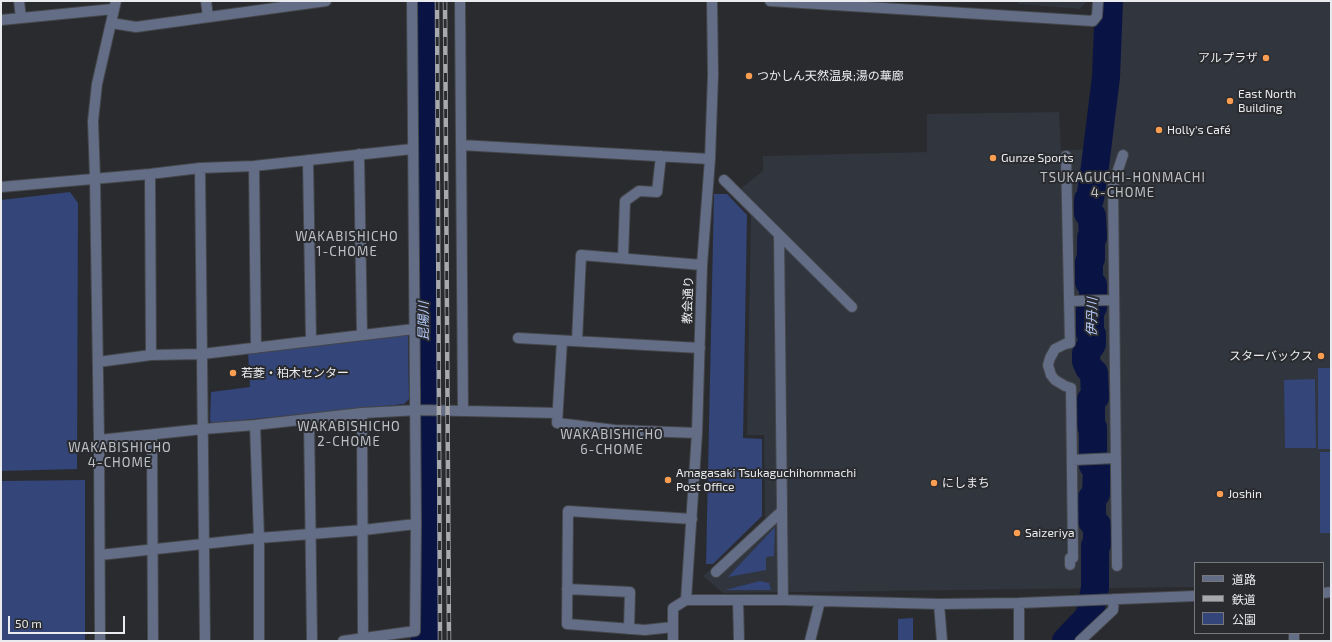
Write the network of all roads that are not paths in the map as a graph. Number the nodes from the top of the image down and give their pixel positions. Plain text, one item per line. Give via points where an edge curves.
1 (19, 1) edge
2 (206, 1) edge
3 (326, 1) edge
4 (412, 1) edge
5 (460, 1) edge
6 (712, 1) edge
7 (770, 1) edge
8 (1098, 1) edge
9 (281, 4) edge
10 (114, 5) edge
11 (208, 17) junction
12 (21, 18) junction
13 (1, 20) edge
14 (111, 23) junction
15 (461, 145) junction
16 (412, 149) junction
17 (359, 154) junction
18 (1123, 155) dead end
19 (661, 156) junction
20 (1066, 156) dead end
21 (710, 158) junction
22 (308, 160) junction
23 (254, 166) junction
24 (200, 168) junction
25 (150, 174) junction
26 (95, 178) junction
27 (724, 180) dead end
28 (1, 187) edge
29 (779, 235) junction
30 (623, 258) junction
31 (702, 265) junction
32 (1114, 300) junction
33 (1070, 301) junction
34 (852, 306) dead end
35 (414, 328) junction
36 (362, 335) junction
37 (518, 338) dead end
38 (311, 340) junction
39 (562, 341) junction
40 (577, 342) junction
41 (256, 348) junction
42 (700, 348) junction
43 (202, 354) junction
44 (151, 355) junction
45 (98, 362) junction
46 (417, 410) junction
47 (463, 411) junction
48 (362, 413) junction
49 (557, 413) junction
50 (309, 419) junction
51 (255, 425) junction
52 (203, 429) junction
53 (697, 433) junction
54 (152, 435) junction
55 (99, 440) junction
56 (1116, 458) junction
57 (1072, 460) junction
58 (782, 511) junction
59 (692, 519) junction
60 (416, 524) junction
61 (363, 530) junction
62 (311, 535) junction
63 (259, 538) junction
64 (204, 545) junction
65 (152, 550) junction
66 (100, 555) junction
67 (1070, 565) dead end
68 (1117, 566) dead end
69 (716, 572) dead end
70 (567, 589) junction
71 (1194, 596) edge
72 (1110, 599) junction
73 (686, 600) junction
74 (738, 600) junction
75 (783, 600) junction
76 (820, 601) junction
77 (1019, 603) junction
78 (939, 604) junction
79 (673, 627) junction
80 (629, 629) junction
81 (363, 638) junction
82 (100, 641) edge
83 (153, 641) edge
84 (205, 641) edge
85 (259, 641) edge
86 (312, 641) edge
87 (343, 641) edge
88 (673, 641) edge
89 (739, 641) edge
90 (810, 641) edge
91 (942, 641) edge
92 (1019, 641) edge
93 (1080, 641) edge

1 - 12 street
2 - 11 street
3 - 9 street
4 - 16 street
5 - 15 street
6 - 21 street, 教会通り
7 - 8 street via 1093,21 1097,16
9 - 11 street
10 - 12 street
10 - 14 street
11 - 14 street via 136,26
12 - 13 street
14 - 26 street via 95,102
15 - 19 street
15 - 47 street
16 - 17 street
16 - 35 street
17 - 22 street
17 - 36 street
18 - 32 street via 1113,185
19 - 21 street
19 - 30 street via 657,192 639,191 625,201
20 - 33 street
21 - 31 street, 教会通り
22 - 23 street
22 - 38 street
23 - 24 street
23 - 41 street
24 - 25 street
24 - 43 street
25 - 26 street
25 - 44 street
26 - 28 street
26 - 45 street
27 - 29 street
29 - 34 street
29 - 58 street
30 - 31 street
30 - 40 street via 581,255
31 - 42 street, 教会通り
32 - 33 street
32 - 56 street
33 - 57 street via 1070,343 1055,349 1048,364 1055,380 1071,388
35 - 36 street
35 - 46 street
36 - 38 street
37 - 39 street
38 - 41 street
39 - 40 street
39 - 49 street
40 - 42 street
41 - 43 street
42 - 53 street, 教会通り
43 - 44 street
43 - 52 street
44 - 45 street
45 - 55 street
46 - 47 street
46 - 48 street
46 - 60 street
47 - 49 street
48 - 50 street
48 - 61 street
49 - 53 street via 557,423 615,430
50 - 51 street
50 - 62 street
51 - 52 street
51 - 63 street
52 - 54 street
52 - 64 street
53 - 59 street, 教会通り
54 - 55 street
54 - 65 street
55 - 66 street
56 - 57 street
56 - 68 street
57 - 67 street via 1074,558 1070,558
58 - 69 street
58 - 75 street
59 - 70 street via 568,511
59 - 73 street, 教会通り
60 - 61 street
60 - 81 street via 415,631
61 - 62 street
61 - 81 street
62 - 63 street
62 - 86 street
63 - 64 street
63 - 85 street
64 - 65 street
64 - 84 street
65 - 66 street
65 - 83 street
66 - 82 street
70 - 80 street via 567,624
70 - 80 street via 630,592
71 - 72 street
72 - 77 street
72 - 93 street via 1113,610
73 - 74 street
73 - 79 street via 673,608
74 - 75 street
74 - 89 street
75 - 76 street
76 - 78 street
76 - 90 street
77 - 78 street
77 - 92 street
78 - 91 street
79 - 80 street
79 - 88 street
81 - 87 street

